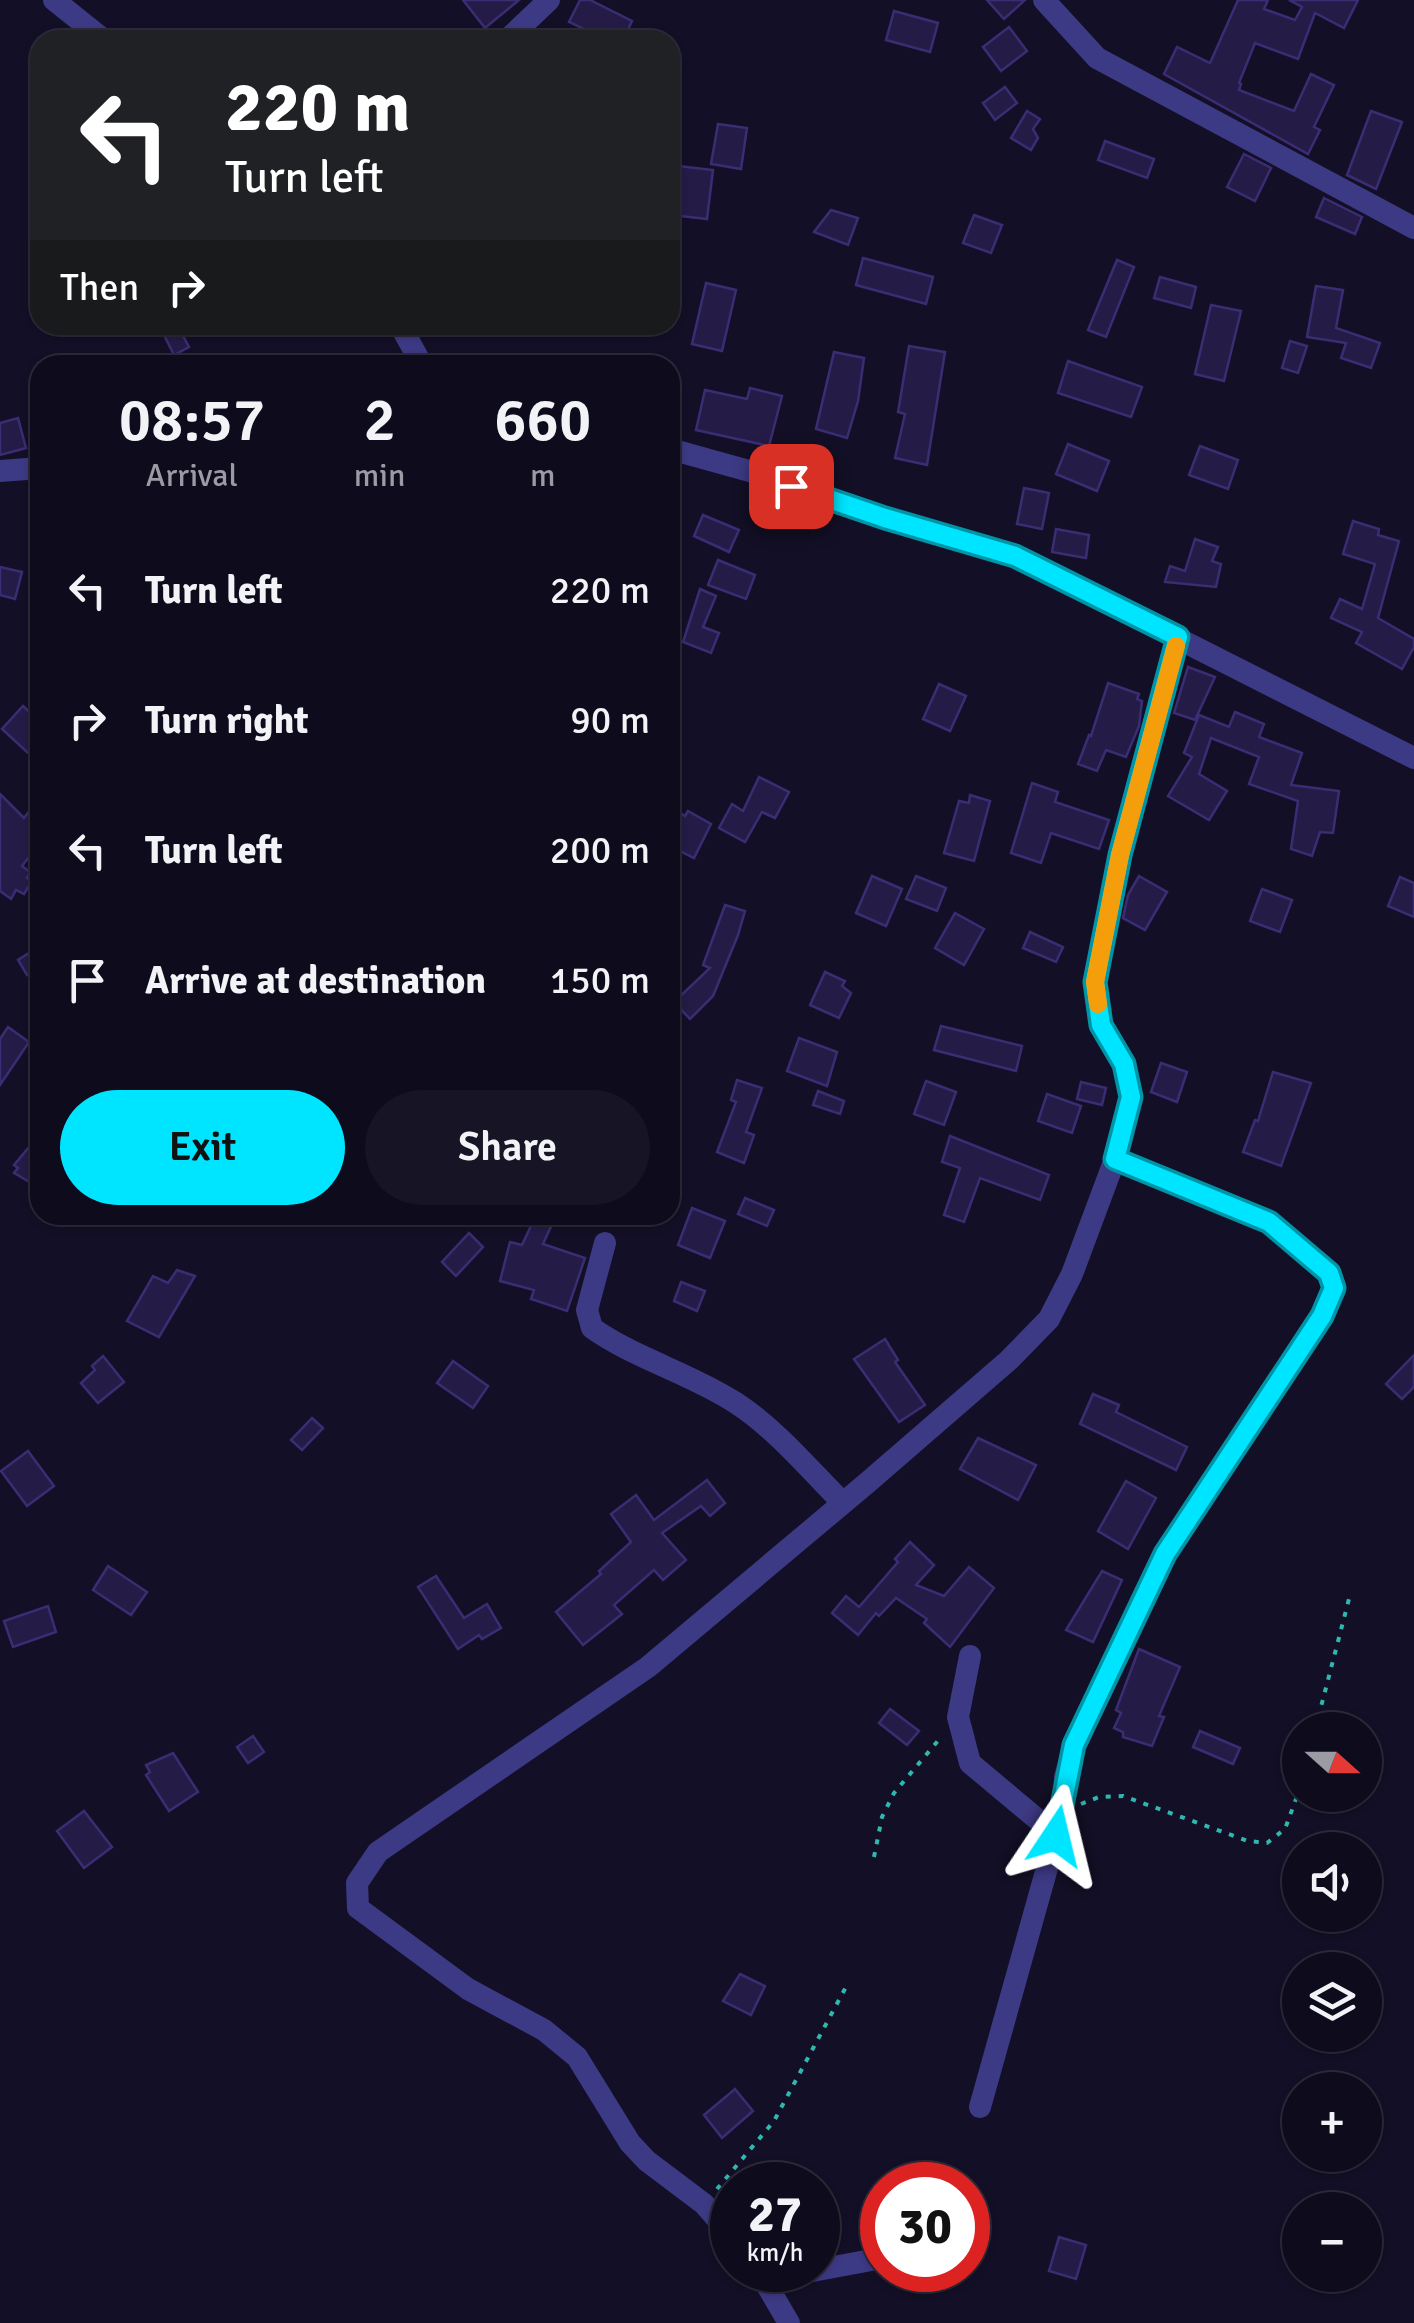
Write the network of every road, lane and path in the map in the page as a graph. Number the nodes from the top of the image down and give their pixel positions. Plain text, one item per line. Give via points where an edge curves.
1 (54, 0) edge
2 (550, 0) edge
3 (1044, 0) edge
4 (92, 30) edge
5 (518, 30) edge
6 (1414, 228) edge
7 (680, 452) edge
8 (30, 469) edge
9 (0, 471) edge
10 (1178, 637) junction
11 (1414, 758) edge
12 (1115, 1159) junction
13 (605, 1244) dead end
14 (843, 1503) junction
15 (1350, 1594) dead end
16 (970, 1656) dead end
17 (1320, 1712) edge
18 (958, 1717) junction
19 (1062, 1811) junction
20 (1291, 1812) edge
21 (1056, 1836) junction
22 (874, 1857) dead end
23 (847, 1984) dead end
24 (980, 2107) dead end
25 (704, 2204) junction
26 (710, 2211) edge
27 (771, 2292) edge
28 (789, 2323) edge

1 - 4 street
2 - 5 street
3 - 6 street via 1097,58
7 - 10 street via 1015,556
8 - 9 street
10 - 11 street
10 - 12 street via 1120,855 1095,982 1101,1025 1124,1064 1131,1097
12 - 14 street via 1049,1319
12 - 19 street via 1269,1222 1329,1273 1334,1288 1165,1554 1074,1745
13 - 14 street via 588,1310 592,1328 736,1403
14 - 25 street via 648,1667 378,1852 357,1883 358,1908 390,1934 577,2057 630,2142
15 - 17 path
16 - 18 street
18 - 21 street via 970,1763
18 - 22 path via 894,1793
19 - 20 path via 1122,1796 1267,1843 1285,1828
19 - 21 street
21 - 24 street
23 - 25 path via 774,2121
25 - 26 street
27 - 28 street

